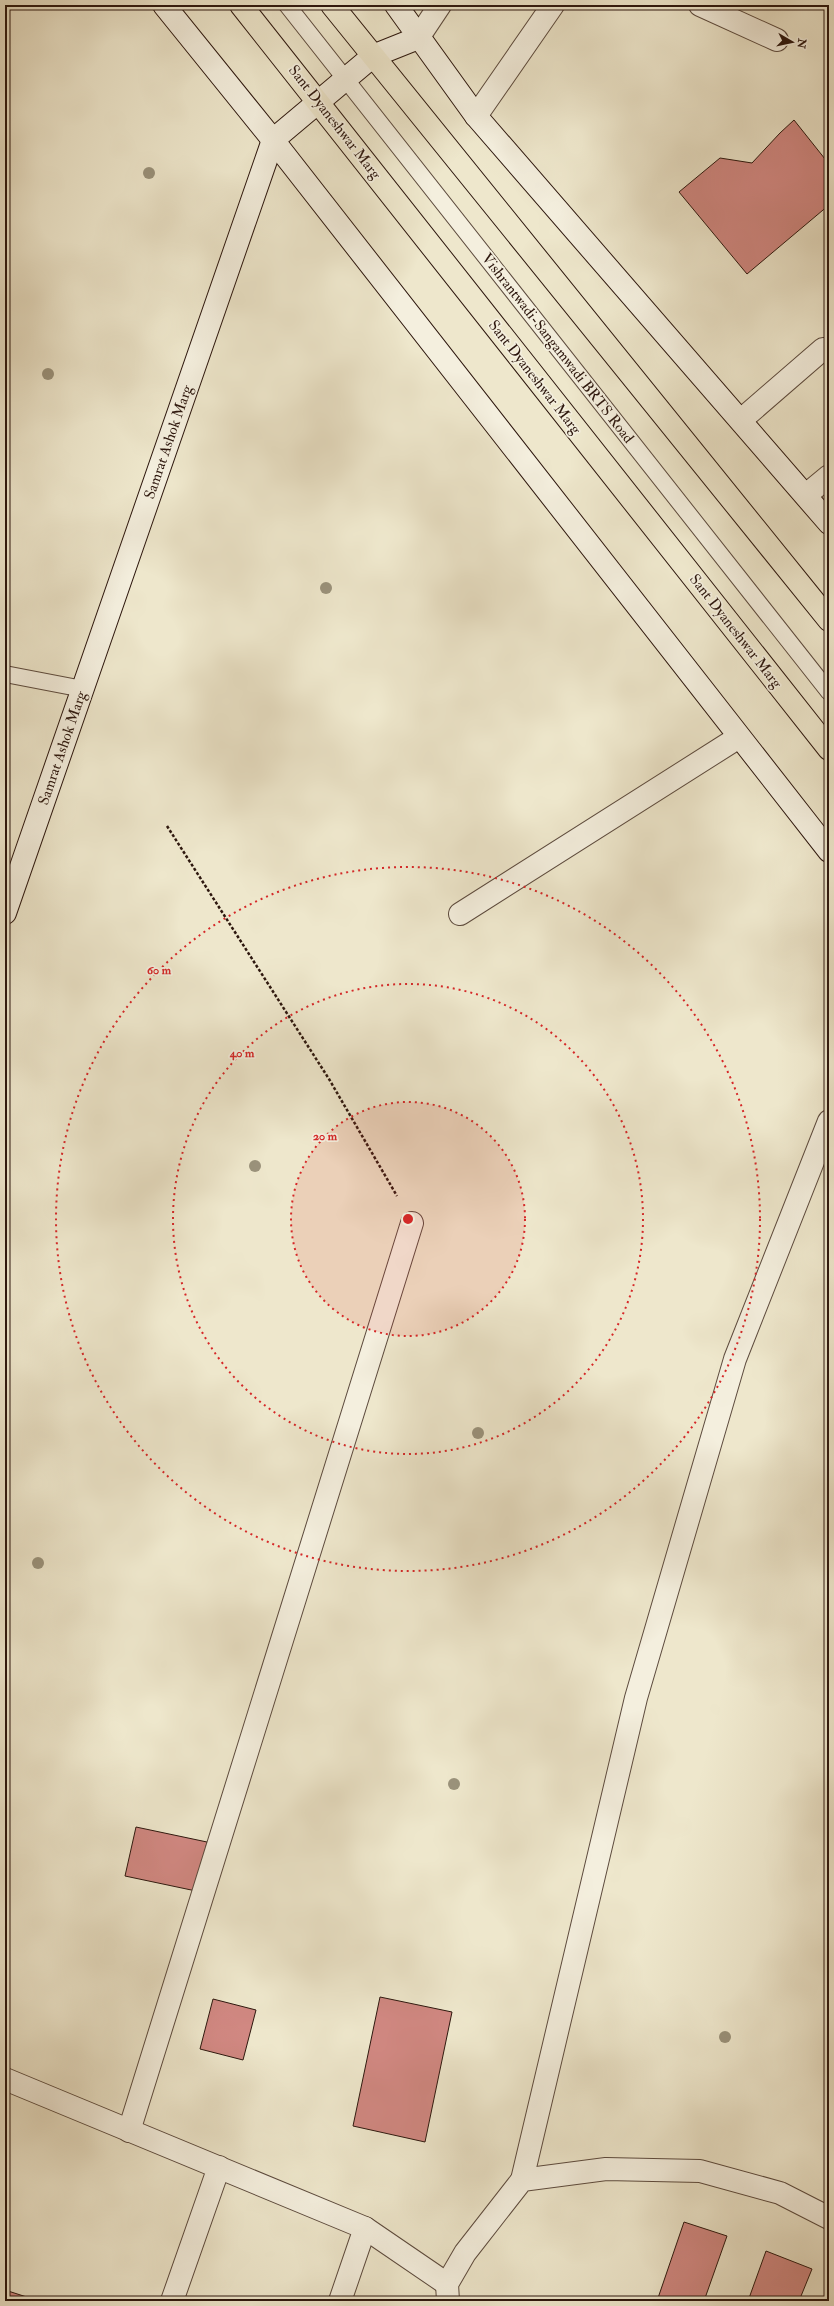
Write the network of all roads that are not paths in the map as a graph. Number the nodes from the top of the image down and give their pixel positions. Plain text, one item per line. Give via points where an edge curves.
1 (164, 5) edge
2 (241, 5) edge
3 (287, 5) edge
4 (332, 5) edge
5 (396, 5) edge
6 (440, 5) edge
7 (553, 5) edge
8 (700, 5) edge
9 (418, 38) junction
10 (777, 40) dead end
11 (373, 56) junction
12 (346, 78) junction
13 (319, 102) junction
14 (476, 116) junction
15 (273, 140) junction
16 (823, 349) dead end
17 (741, 420) junction
18 (829, 476) edge
19 (806, 495) junction
20 (829, 523) edge
21 (829, 620) edge
22 (5, 674) edge
23 (83, 689) junction
24 (829, 692) edge
25 (739, 737) junction
26 (829, 749) edge
27 (829, 851) edge
28 (5, 913) edge
29 (460, 914) dead end
30 (829, 1121) edge
31 (412, 1223) road end
32 (5, 2079) edge
33 (130, 2130) junction
34 (219, 2167) junction
35 (522, 2180) junction
36 (829, 2218) edge
37 (365, 2228) junction
38 (447, 2292) edge
39 (172, 2301) edge
40 (340, 2301) edge

1 - 15 street
2 - 13 main road, Sant Dyaneshwar Marg
3 - 12 lane, Vishrantwadi-Sangamwadi BRTS Road
4 - 11 main road
5 - 9 street
6 - 9 street
7 - 14 street
8 - 10 street
9 - 11 street
9 - 14 street
11 - 12 street
11 - 21 main road
12 - 13 street
12 - 24 lane, Vishrantwadi-Sangamwadi BRTS Road
13 - 15 street
13 - 26 main road, Sant Dyaneshwar Marg
14 - 17 street
15 - 23 street, Samrat Ashok Marg
15 - 25 street
16 - 17 street
17 - 19 street
18 - 19 street
19 - 20 street
22 - 23 lane
23 - 28 street, Samrat Ashok Marg
25 - 27 street
25 - 29 street
30 - 35 street via 735,1359 638,1690
31 - 33 street
32 - 33 street
33 - 34 street
34 - 37 street
34 - 39 street
35 - 36 street via 606,2169 700,2171 780,2193
35 - 38 street via 465,2253
37 - 38 street
37 - 40 street

